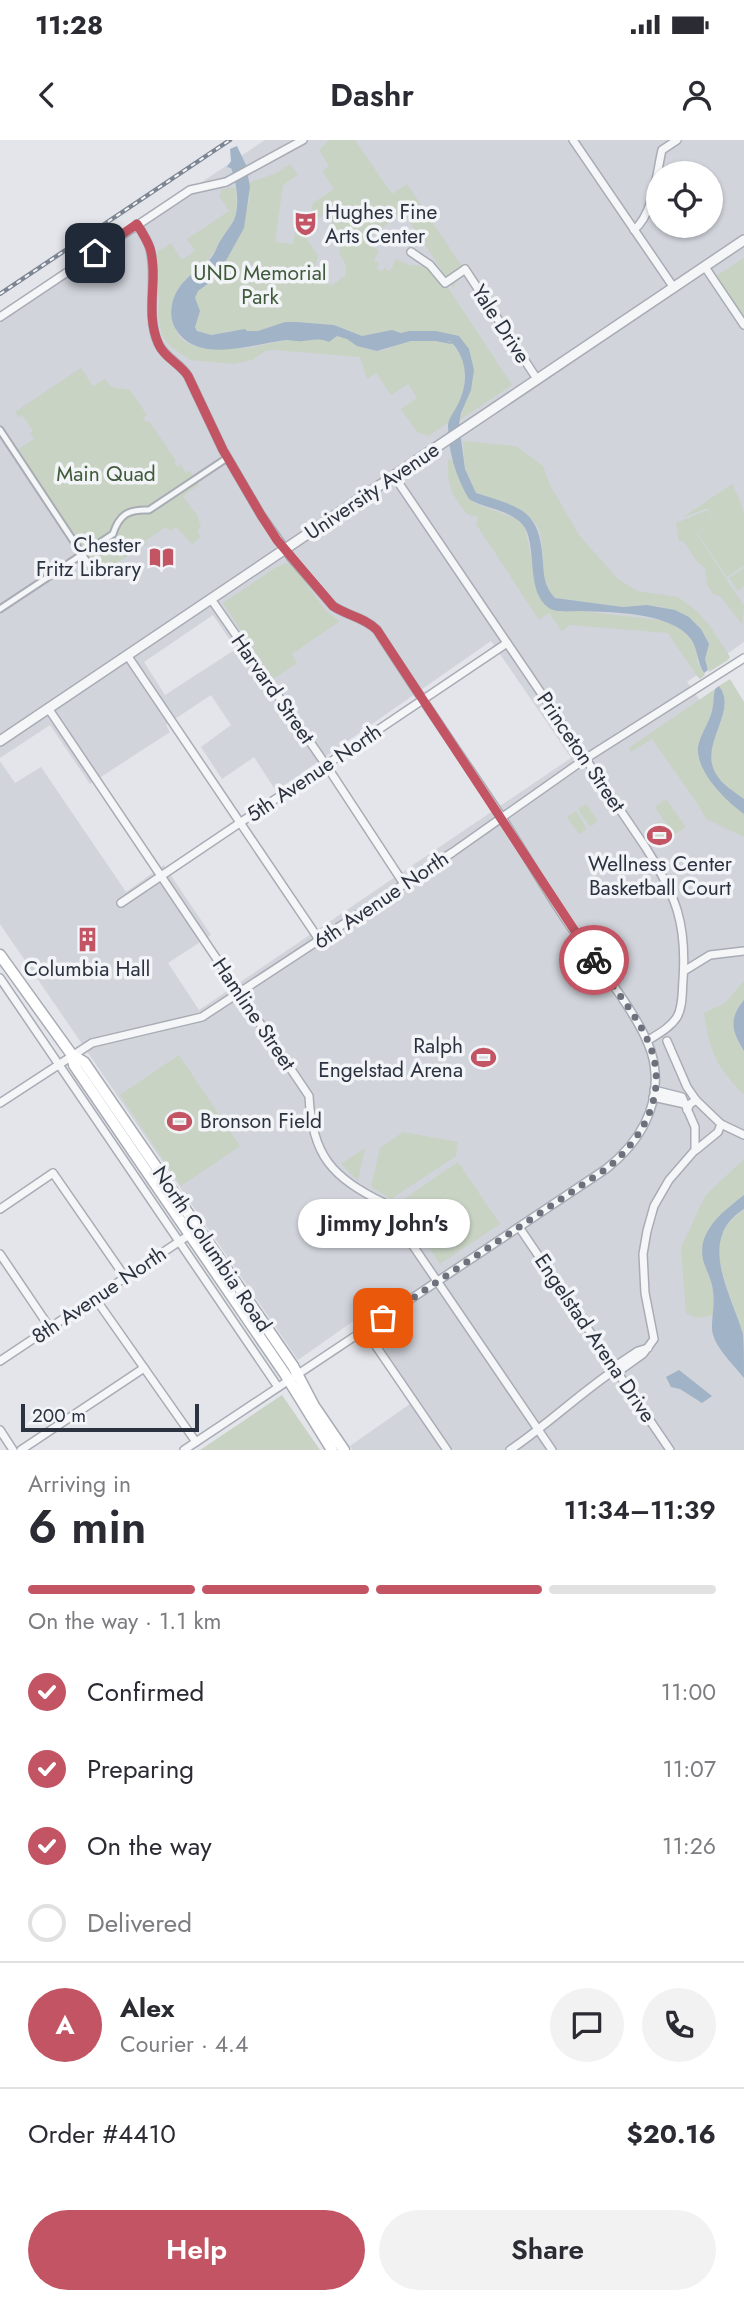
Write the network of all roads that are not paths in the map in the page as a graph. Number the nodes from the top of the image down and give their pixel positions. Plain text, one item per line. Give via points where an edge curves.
1 (303, 140) edge
2 (573, 140) edge
3 (677, 140) edge
4 (137, 224) junction
5 (634, 230) junction
6 (744, 240) edge
7 (411, 252) dead end
8 (705, 267) junction
9 (674, 288) junction
10 (0, 317) edge
11 (744, 325) edge
12 (537, 379) junction
13 (0, 430) edge
14 (227, 458) junction
15 (394, 475) junction
16 (285, 549) junction
17 (82, 554) junction
18 (92, 569) dead end
19 (211, 599) junction
20 (0, 609) edge
21 (507, 643) junction
22 (127, 655) junction
23 (744, 658) edge
24 (424, 699) junction
25 (48, 708) junction
26 (0, 741) edge
27 (585, 759) junction
28 (326, 765) junction
29 (502, 817) junction
30 (240, 822) junction
31 (161, 875) junction
32 (404, 884) junction
33 (121, 903) dead end
34 (320, 941) junction
35 (744, 951) edge
36 (0, 955) edge
37 (684, 971) junction
38 (14, 975) junction
39 (1, 982) edge
40 (240, 993) junction
41 (647, 1041) junction
42 (667, 1041) dead end
43 (72, 1055) junction
44 (58, 1064) junction
45 (654, 1093) junction
46 (696, 1100) junction
47 (0, 1103) edge
48 (686, 1107) junction
49 (721, 1124) junction
50 (744, 1135) edge
51 (695, 1150) junction
52 (0, 1209) edge
53 (519, 1227) junction
54 (195, 1231) junction
55 (179, 1241) junction
56 (0, 1254) edge
57 (125, 1277) junction
58 (436, 1281) junction
59 (95, 1298) junction
60 (50, 1328) junction
61 (365, 1330) junction
62 (0, 1361) edge
63 (144, 1368) junction
64 (616, 1369) junction
65 (293, 1377) junction
66 (278, 1387) junction
67 (0, 1430) edge
68 (539, 1431) junction
69 (196, 1442) junction
70 (13, 1450) edge
71 (22, 1450) edge
72 (184, 1450) edge
73 (332, 1450) edge
74 (344, 1450) edge
75 (447, 1450) edge
76 (510, 1450) edge
77 (552, 1450) edge
78 (670, 1450) edge

1 - 4 street via 226,182 190,190
2 - 5 street
3 - 5 street via 662,150 648,208
4 - 10 street
4 - 14 street via 150,249 155,333 162,351 188,376
5 - 9 street
6 - 8 street, University Avenue
7 - 12 street, Yale Drive via 445,283 464,270
8 - 9 street, University Avenue
8 - 11 street
9 - 12 street, University Avenue
12 - 15 street, University Avenue
13 - 17 street
14 - 16 street
14 - 17 street via 149,510 124,513 113,534
15 - 16 street, University Avenue
15 - 21 street, Princeton Street
16 - 19 street, University Avenue
16 - 24 street via 333,606 367,620 377,630
17 - 18 street
17 - 20 street
19 - 22 street, University Avenue
19 - 28 street, Harvard Street
21 - 24 street, 5th Avenue North
21 - 27 street, Princeton Street
22 - 25 street, University Avenue
22 - 30 street
23 - 27 street, 6th Avenue North
24 - 28 street, 5th Avenue North
24 - 29 street
25 - 26 street, University Avenue
25 - 31 street, Hamline Street
27 - 29 street, 6th Avenue North
27 - 37 street, Princeton Street via 671,891 683,932
28 - 30 street, 5th Avenue North
28 - 32 street, Harvard Street
29 - 32 street, 6th Avenue North
29 - 41 street
30 - 31 street, 5th Avenue North
30 - 34 street
31 - 33 street, 5th Avenue North
31 - 40 street, Hamline Street
32 - 34 street, 6th Avenue North
34 - 40 street, 6th Avenue North
35 - 37 street via 710,955
36 - 38 main road, North Columbia Road
37 - 41 street, Princeton Street via 677,1017
38 - 39 street
38 - 43 main road, North Columbia Road
39 - 44 street
40 - 43 street, 6th Avenue North via 202,1017 92,1043
40 - 58 street, Hamline Street via 309,1096 311,1122 324,1157 346,1182 384,1203
41 - 45 street via 655,1068
42 - 46 street
43 - 44 street, 6th Avenue North
43 - 54 main road, North Columbia Road via 84,1062
44 - 47 street, 6th Avenue North
44 - 55 street
45 - 48 street
45 - 53 street via 643,1129 622,1157
46 - 48 street
46 - 49 street
48 - 51 street via 695,1127
49 - 50 street
49 - 51 street via 718,1132
51 - 64 street via 661,1192 647,1231 643,1280 653,1343
52 - 57 street via 54,1173
53 - 58 street
53 - 64 street, Engelstad Arena Drive
54 - 55 street, 8th Avenue North
54 - 65 main road, North Columbia Road
55 - 57 street, 8th Avenue North
55 - 66 street
56 - 60 street
57 - 59 street, 8th Avenue North
58 - 61 street
58 - 68 street, Hamline Street
59 - 60 street, 8th Avenue North
59 - 63 street
60 - 62 street, 8th Avenue North
61 - 65 street
61 - 75 street
63 - 69 street
63 - 71 street
64 - 68 street
64 - 78 street, Engelstad Arena Drive
65 - 66 street
65 - 73 main road, North Columbia Road
65 - 74 main road, North Columbia Road
66 - 69 street
67 - 70 street
68 - 76 street
68 - 77 street, Hamline Street
69 - 72 street

